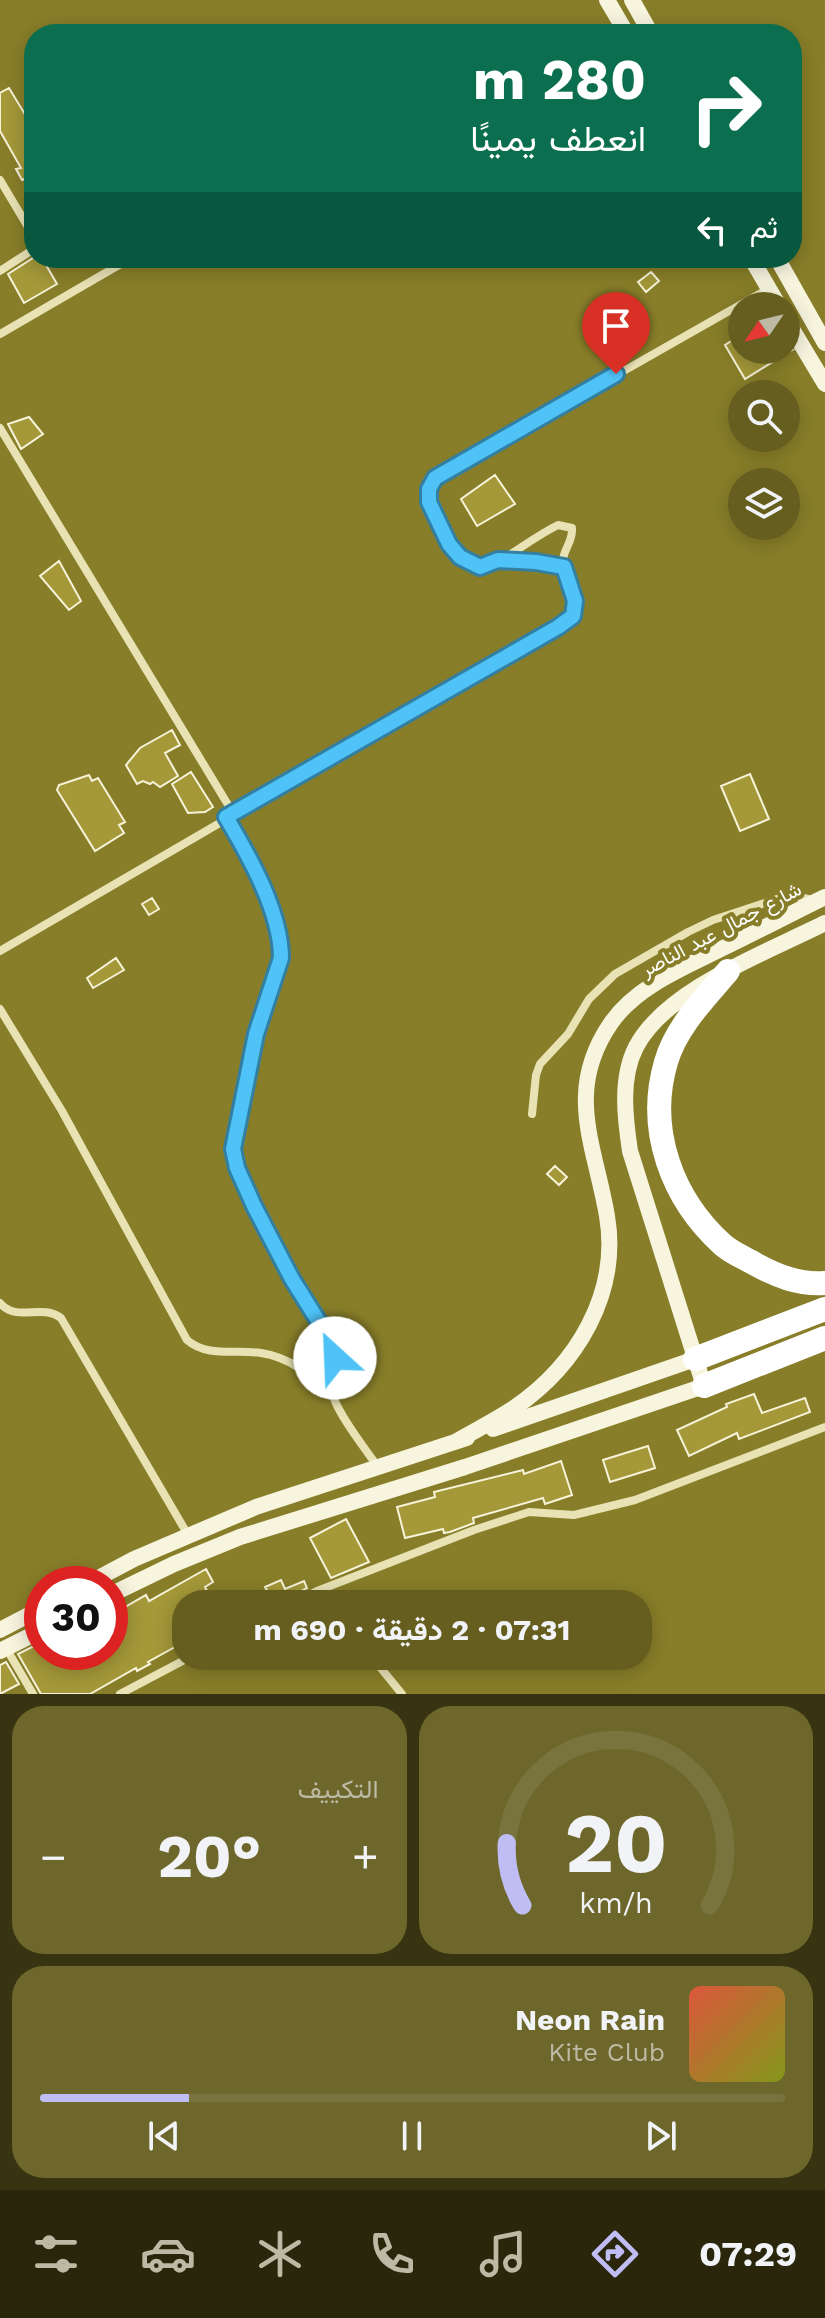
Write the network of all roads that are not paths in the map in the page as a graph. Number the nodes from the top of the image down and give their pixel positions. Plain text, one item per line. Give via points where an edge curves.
1 (607, 0) edge
2 (632, 0) edge
3 (621, 24) edge
4 (645, 24) edge
5 (0, 180) edge
6 (24, 220) edge
7 (24, 258) edge
8 (114, 268) edge
9 (756, 268) edge
10 (783, 268) edge
11 (0, 271) edge
12 (768, 289) junction
13 (770, 292) edge
14 (0, 334) edge
15 (800, 342) edge
16 (825, 343) edge
17 (825, 384) edge
18 (0, 428) edge
19 (498, 560) junction
20 (564, 567) junction
21 (229, 815) junction
22 (821, 899) edge
23 (825, 923) edge
24 (0, 951) edge
25 (728, 971) junction
26 (0, 1009) edge
27 (532, 1114) dead end
28 (825, 1283) edge
29 (0, 1303) edge
30 (825, 1309) edge
31 (825, 1338) edge
32 (695, 1359) junction
33 (704, 1386) junction
34 (333, 1394) junction
35 (825, 1427) edge
36 (457, 1441) junction
37 (378, 1468) junction
38 (188, 1535) junction
39 (124, 1566) edge
40 (128, 1586) edge
41 (320, 1590) edge
42 (24, 1617) edge
43 (0, 1630) edge
44 (24, 1639) edge
45 (3, 1649) edge
46 (172, 1667) edge
47 (382, 1670) edge
48 (33, 1694) edge
49 (120, 1694) edge
50 (402, 1694) edge

1 - 3 main road
2 - 4 main road
5 - 6 street
7 - 11 street
8 - 14 street
9 - 12 main road
10 - 16 main road
12 - 13 main road
12 - 19 street via 435,478 429,502 454,551 475,566
15 - 17 main road
18 - 21 street
19 - 20 street
19 - 20 street via 563,524 573,533
20 - 21 street via 576,606 570,619
21 - 24 street
21 - 34 street via 269,904 281,947 252,1049 233,1149 242,1182 280,1258 333,1349
22 - 27 street via 780,898 713,920 615,974 540,1064
22 - 36 main road, شارع جمال عبد الناصر via 641,993 611,1023 592,1061 584,1108 610,1242 597,1308 578,1347 529,1396
23 - 25 main road, شارع جمال عبد الناصر
25 - 28 highway via 696,1009 667,1059 659,1109 667,1161 694,1213 725,1247 794,1281
25 - 32 main road, شارع جمال عبد الناصر via 676,1001 644,1034 634,1049 625,1100 630,1151
26 - 34 street via 187,1340 204,1351 278,1357
29 - 38 street via 13,1313 43,1310 61,1318
30 - 32 highway
31 - 33 highway
32 - 33 main road, شارع جمال عبد الناصر
32 - 36 main road
33 - 40 main road via 240,1537
34 - 37 street
35 - 41 street via 635,1500 574,1515 529,1512
36 - 37 main road
37 - 38 main road
38 - 39 main road
42 - 43 main road
44 - 45 main road
45 - 48 street
46 - 49 street
47 - 50 street

